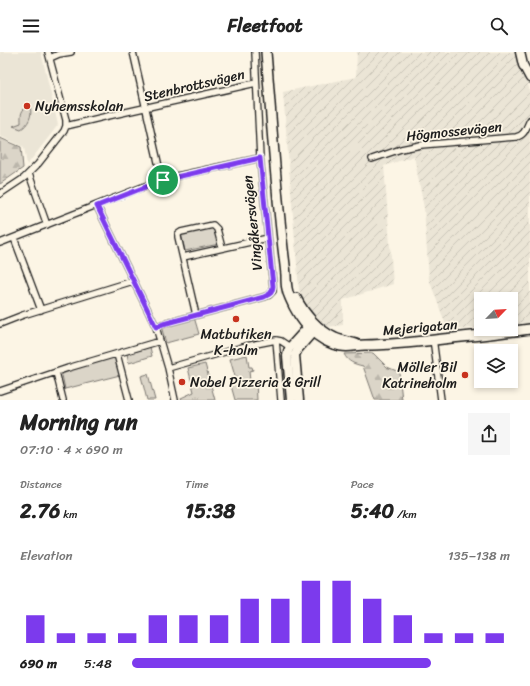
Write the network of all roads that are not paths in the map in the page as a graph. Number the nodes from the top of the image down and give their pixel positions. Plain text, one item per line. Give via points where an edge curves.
1 (71, 52) edge
2 (132, 52) edge
3 (255, 52) edge
4 (266, 52) edge
5 (270, 52) edge
6 (520, 52) edge
7 (49, 55) edge
8 (530, 78) edge
9 (256, 83) junction
10 (269, 91) junction
11 (146, 108) junction
12 (530, 120) edge
13 (66, 126) junction
14 (260, 158) junction
15 (372, 159) dead end
16 (29, 174) junction
17 (163, 180) junction
18 (0, 194) edge
19 (97, 206) junction
20 (47, 225) junction
21 (14, 238) junction
22 (268, 238) junction
23 (0, 243) edge
24 (222, 248) junction
25 (183, 257) junction
26 (133, 280) junction
27 (41, 310) junction
28 (196, 315) junction
29 (0, 324) edge
30 (156, 327) junction
31 (312, 328) junction
32 (530, 329) edge
33 (276, 340) junction
34 (433, 340) junction
35 (160, 341) junction
36 (294, 349) junction
37 (117, 354) junction
38 (168, 368) junction
39 (56, 372) junction
40 (0, 391) edge
41 (63, 400) edge
42 (129, 400) edge
43 (175, 400) edge
44 (281, 400) edge
45 (291, 400) edge
46 (299, 400) edge
47 (441, 400) edge

1 - 7 street
2 - 11 street
3 - 9 street, Vingåkersvägen
4 - 10 main road, Vingåkersvägen
5 - 10 main road, Vingåkersvägen
6 - 8 main road
7 - 13 street
9 - 11 street, Stenbrottsvägen
9 - 14 street, Vingåkersvägen
10 - 31 main road, Vingåkersvägen via 286,275
11 - 13 street, Stenbrottsvägen
11 - 17 street
12 - 15 street, Högmossevägen via 523,134 516,137 421,145
13 - 16 street
14 - 17 street
14 - 22 street, Vingåkersvägen
16 - 18 street
16 - 20 street
17 - 19 street
19 - 20 street
19 - 26 street
20 - 21 street
21 - 23 street
21 - 27 street
22 - 24 street
22 - 28 street, Vingåkersvägen via 273,291 269,295
24 - 25 street
24 - 25 street via 217,230 210,225 178,234
25 - 28 street
26 - 27 street
26 - 30 street
27 - 29 street
28 - 30 street
30 - 35 street
31 - 34 main road, Mejerigatan via 360,345
31 - 36 main road
32 - 34 main road, Mejerigatan
33 - 36 street via 281,340
33 - 38 street
33 - 44 street
34 - 47 street
35 - 37 street
35 - 38 street
36 - 45 main road via 288,351 287,356
36 - 46 main road
37 - 39 street
37 - 42 street
38 - 43 street
39 - 40 street
39 - 41 street

